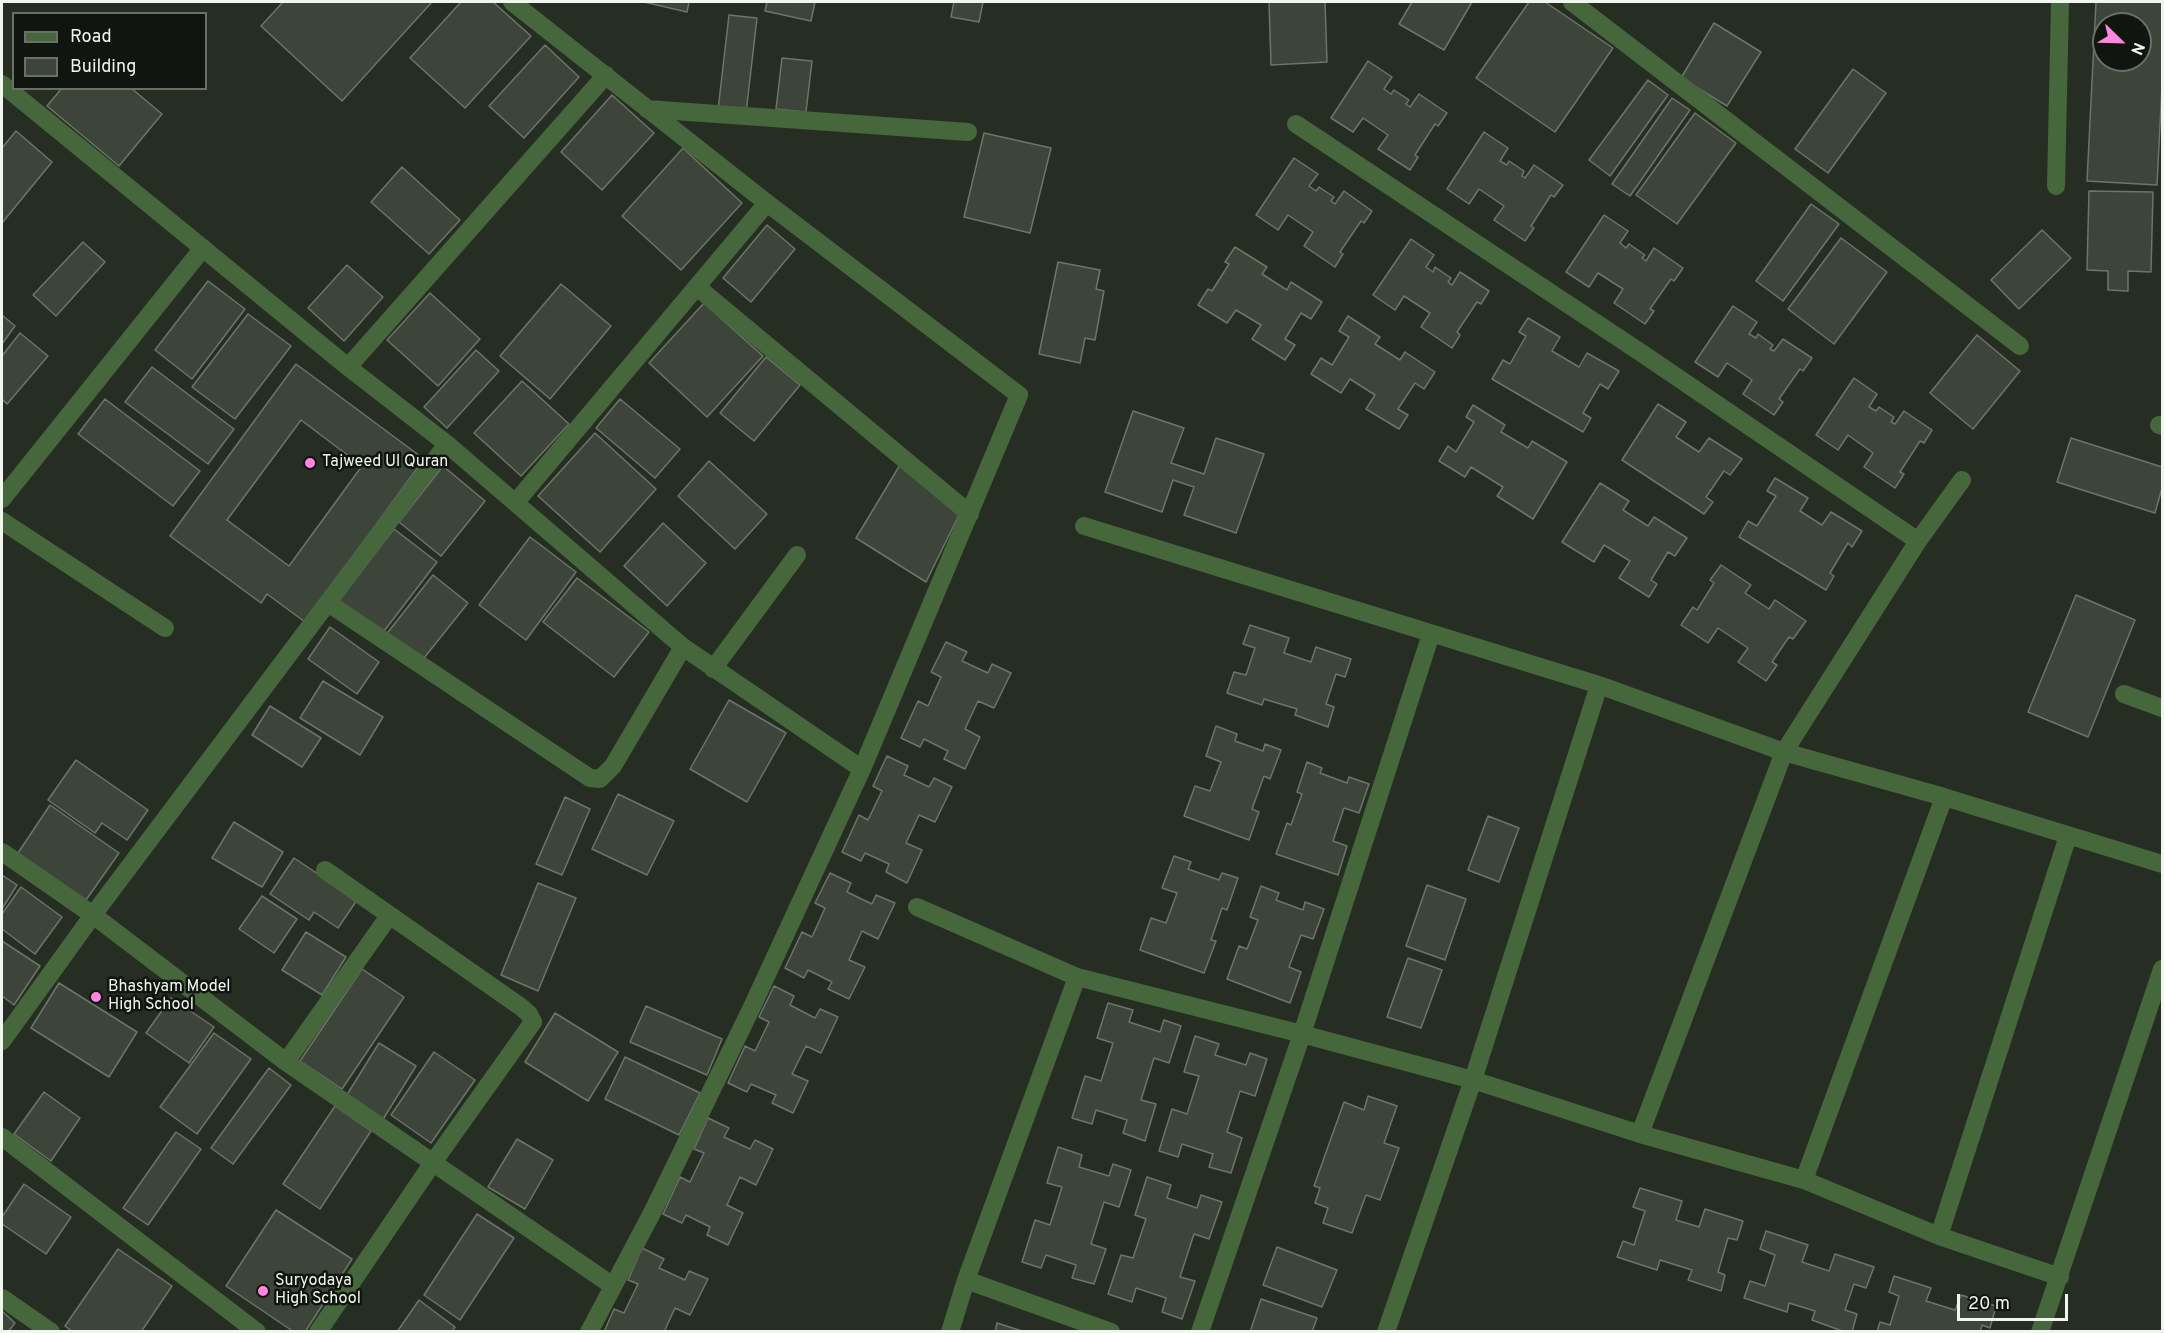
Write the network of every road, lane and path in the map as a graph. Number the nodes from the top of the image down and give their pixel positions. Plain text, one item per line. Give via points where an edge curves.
1 (512, 2) edge
2 (1572, 2) edge
3 (2060, 2) edge
4 (606, 75) junction
5 (2, 84) edge
6 (647, 109) junction
7 (1296, 124) dead end
8 (968, 132) dead end
9 (2056, 186) dead end
10 (767, 203) junction
11 (203, 248) junction
12 (697, 287) junction
13 (2020, 346) dead end
14 (348, 367) junction
15 (447, 444) junction
16 (1962, 480) dead end
17 (2, 499) edge
18 (516, 502) junction
19 (970, 514) junction
20 (2, 521) edge
21 (1084, 526) dead end
22 (1918, 541) junction
23 (797, 555) dead end
24 (328, 603) junction
25 (165, 628) dead end
26 (1431, 634) junction
27 (683, 647) junction
28 (713, 669) junction
29 (1599, 685) junction
30 (2124, 694) dead end
31 (2163, 708) edge
32 (1784, 752) junction
33 (862, 769) junction
34 (1944, 797) junction
35 (2068, 836) junction
36 (2, 852) edge
37 (2163, 864) edge
38 (325, 870) dead end
39 (917, 907) dead end
40 (93, 915) junction
41 (389, 916) junction
42 (2163, 969) edge
43 (1077, 977) junction
44 (1302, 1034) junction
45 (2, 1041) edge
46 (286, 1062) junction
47 (1473, 1080) junction
48 (1640, 1134) junction
49 (2, 1137) edge
50 (432, 1164) junction
51 (1804, 1180) junction
52 (1939, 1236) junction
53 (2060, 1277) junction
54 (966, 1280) junction
55 (613, 1286) junction
56 (2, 1298) edge
57 (51, 1332) edge
58 (257, 1332) edge
59 (318, 1332) edge
60 (589, 1332) edge
61 (950, 1332) edge
62 (1111, 1332) edge
63 (1200, 1332) edge
64 (1386, 1332) edge
65 (2040, 1332) edge

1 - 4 street
2 - 13 street
3 - 9 street
4 - 6 street
4 - 14 street
5 - 11 street
6 - 8 street
6 - 10 street
7 - 22 street
10 - 12 street
10 - 19 street via 1019,395
11 - 14 street
11 - 17 street
12 - 18 street
12 - 19 street
14 - 15 street
15 - 18 street
15 - 24 street
16 - 22 street
18 - 27 street
19 - 33 street
20 - 25 street
21 - 26 street
22 - 32 street
23 - 28 street
24 - 27 street via 590,778 600,779 613,766
24 - 40 street
26 - 29 street
26 - 44 street
27 - 28 street
28 - 33 street
29 - 32 street
29 - 47 street
30 - 31 street
32 - 34 street
32 - 48 street
33 - 55 street via 746,1020
34 - 35 street
34 - 51 street
35 - 37 street
35 - 52 street
36 - 40 street
38 - 41 street
39 - 43 street
40 - 45 street
40 - 46 street
41 - 46 street
41 - 50 street via 521,1007 533,1022
42 - 53 street
43 - 44 street
43 - 54 street
44 - 47 street
44 - 63 street
46 - 50 street
47 - 48 street
47 - 64 street
48 - 51 street
49 - 58 street
50 - 55 street
50 - 59 street
51 - 52 street
52 - 53 street
53 - 65 street
54 - 61 street
54 - 62 street
55 - 60 street
56 - 57 street

